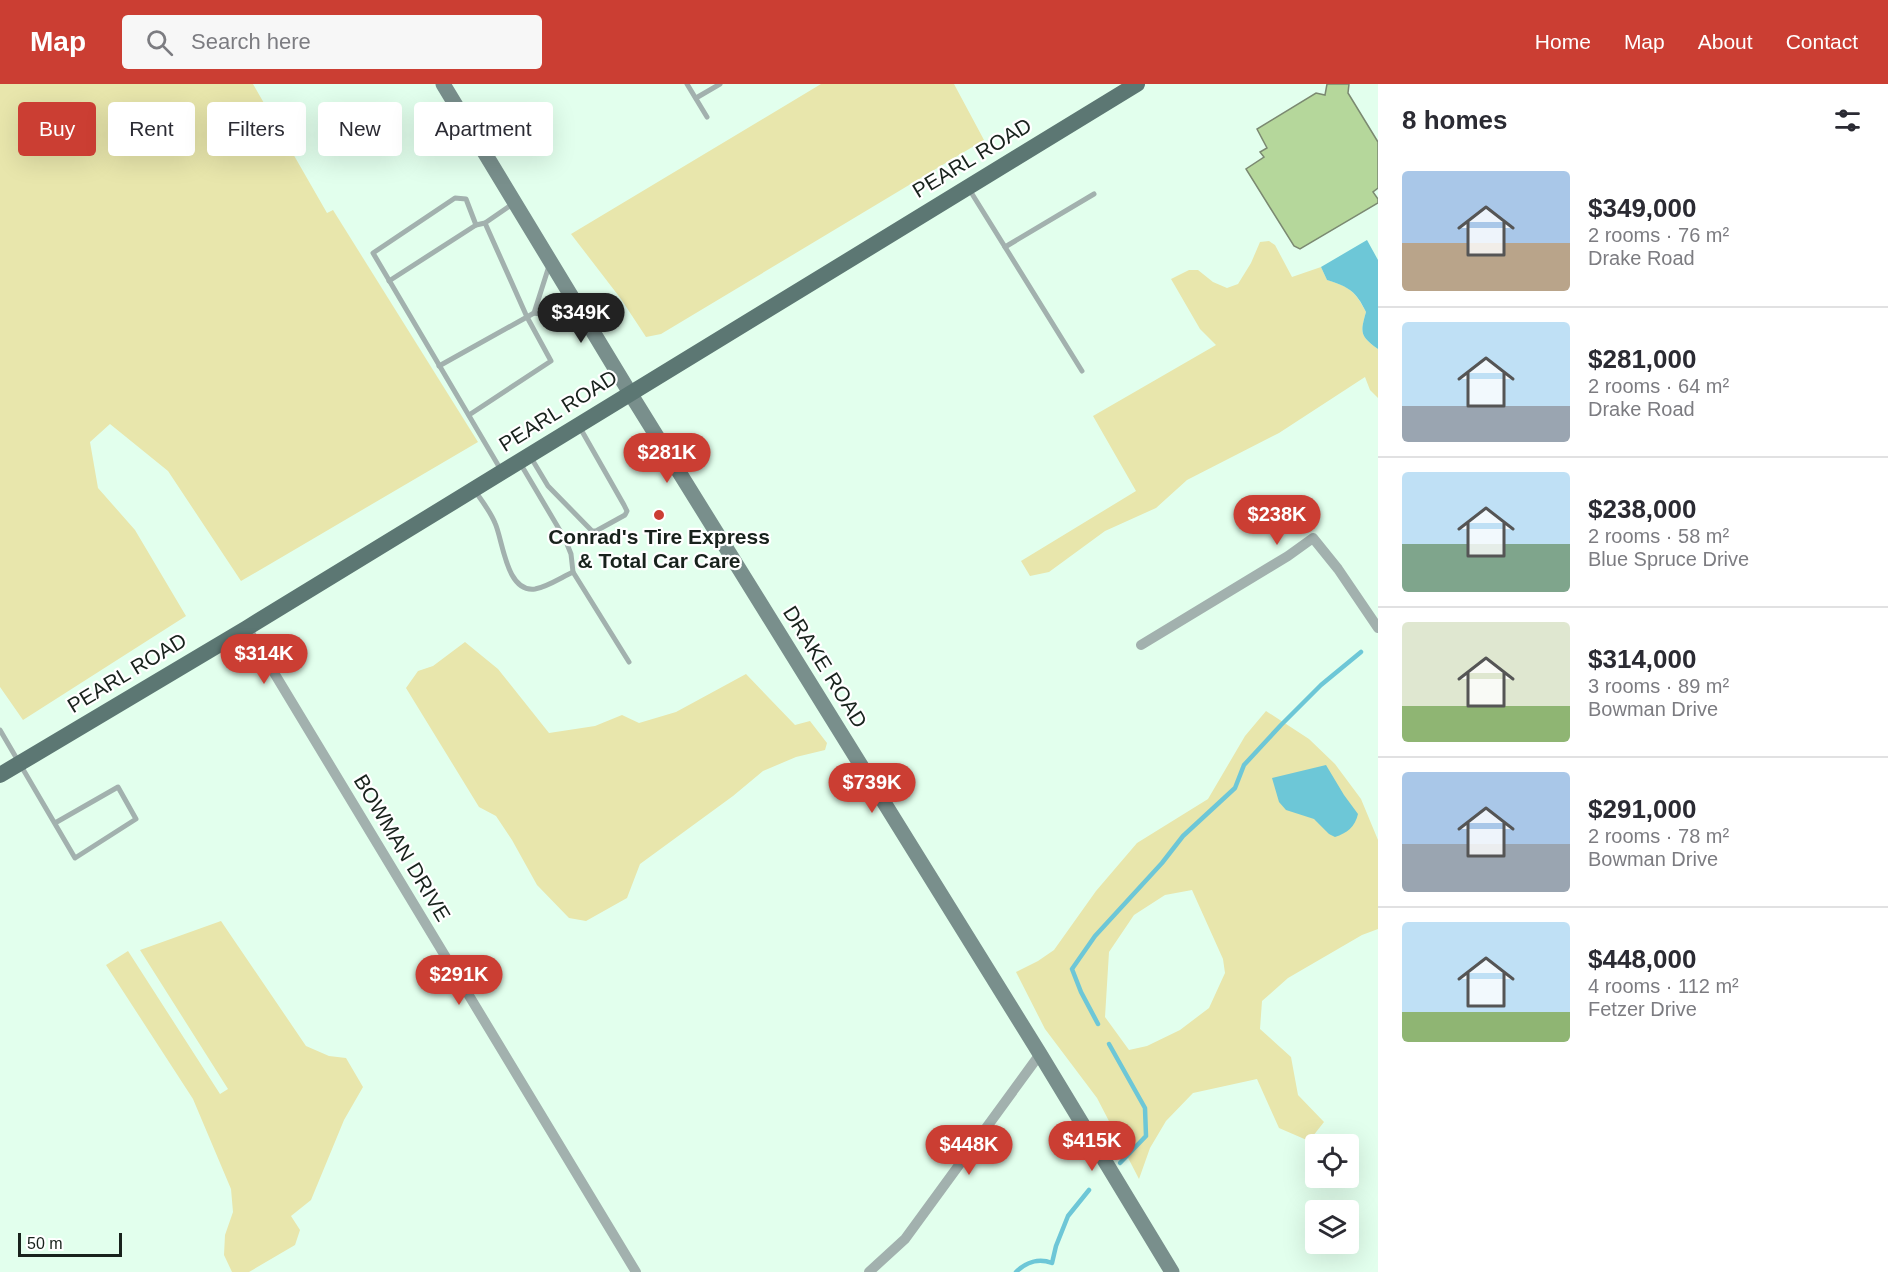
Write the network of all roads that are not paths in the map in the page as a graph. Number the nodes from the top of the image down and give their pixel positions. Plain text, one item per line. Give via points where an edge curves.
1 (443, 84) edge
2 (687, 84) edge
3 (720, 84) edge
4 (1137, 84) edge
5 (696, 98) junction
6 (706, 117) dead end
7 (968, 187) junction
8 (1094, 194) dead end
9 (515, 202) junction
10 (484, 223) junction
11 (476, 225) junction
12 (1005, 247) junction
13 (550, 262) junction
14 (389, 281) junction
15 (534, 313) junction
16 (527, 317) junction
17 (587, 322) junction
18 (439, 366) junction
19 (1082, 371) dead end
20 (630, 393) junction
21 (469, 415) junction
22 (578, 425) junction
23 (524, 458) junction
24 (502, 472) junction
25 (474, 489) junction
26 (573, 572) junction
27 (1378, 627) edge
28 (247, 628) junction
29 (1141, 645) dead end
30 (629, 662) dead end
31 (0, 730) edge
32 (20, 763) junction
33 (0, 775) edge
34 (55, 823) junction
35 (1040, 1054) junction
36 (636, 1272) edge
37 (869, 1272) edge
38 (1172, 1272) edge

1 - 9 street, DRAKE ROAD
2 - 5 lane
3 - 5 lane
4 - 7 main road, PEARL ROAD
5 - 6 lane
7 - 12 lane
7 - 20 main road, PEARL ROAD
8 - 12 lane
9 - 10 lane
9 - 13 street, DRAKE ROAD
10 - 11 lane
10 - 16 lane
11 - 14 lane
11 - 14 lane via 466,199 455,198 373,254
12 - 19 lane
13 - 15 lane
13 - 17 street, DRAKE ROAD
14 - 18 lane
15 - 16 lane
15 - 17 lane
16 - 18 lane
16 - 21 lane via 551,361
17 - 20 street, DRAKE ROAD
18 - 21 lane
20 - 22 main road, PEARL ROAD
20 - 35 street, DRAKE ROAD
21 - 24 lane
22 - 23 main road, PEARL ROAD
22 - 23 lane via 624,505 625,515 592,531
23 - 24 main road, PEARL ROAD
23 - 26 lane via 565,539
24 - 25 main road, PEARL ROAD
25 - 26 lane via 495,524 511,573 522,586 536,589
25 - 28 main road, PEARL ROAD
26 - 30 lane
27 - 29 street via 1313,538
28 - 32 main road, PEARL ROAD
28 - 36 street, BOWMAN DRIVE
31 - 32 lane
32 - 33 main road, PEARL ROAD
32 - 34 lane
34 - 34 lane via 75,858 136,819 118,787
35 - 37 street via 905,1239
35 - 38 street, DRAKE ROAD

